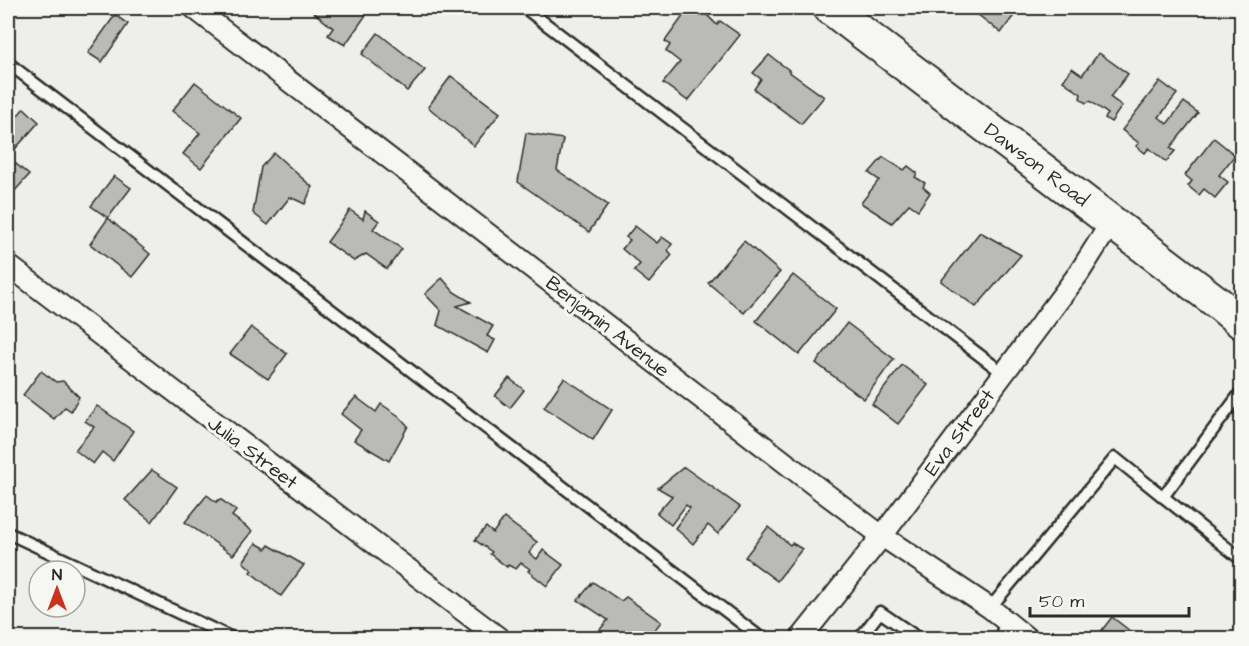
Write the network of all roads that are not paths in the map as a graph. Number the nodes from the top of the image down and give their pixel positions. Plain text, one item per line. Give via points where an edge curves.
1 (194, 8) edge
2 (525, 8) edge
3 (830, 8) edge
4 (8, 63) edge
5 (1112, 221) junction
6 (8, 265) edge
7 (1242, 323) edge
8 (1003, 373) junction
9 (1242, 391) edge
10 (1163, 497) junction
11 (8, 533) edge
12 (882, 536) junction
13 (1242, 560) edge
14 (990, 608) junction
15 (1003, 630) edge
16 (232, 639) edge
17 (500, 639) edge
18 (761, 639) edge
19 (801, 639) edge
20 (860, 639) edge
21 (918, 639) edge
22 (1027, 639) edge

1 - 12 street, Benjamin Avenue
2 - 8 lane
3 - 5 main road, Dawson Road
4 - 18 lane
5 - 7 main road, Dawson Road
5 - 8 street, Eva Street via 1079,273
6 - 17 street, Julia Street
8 - 12 street, Eva Street
9 - 10 lane
10 - 13 lane
10 - 14 lane via 1115,458
11 - 16 lane
12 - 14 street, Benjamin Avenue
12 - 19 street, Eva Street
14 - 15 street, Benjamin Avenue
15 - 22 street, Benjamin Avenue
20 - 21 lane via 880,612

